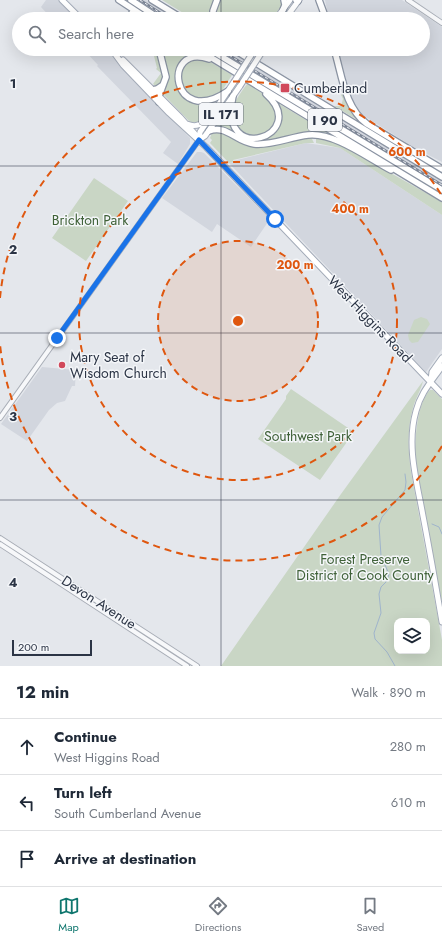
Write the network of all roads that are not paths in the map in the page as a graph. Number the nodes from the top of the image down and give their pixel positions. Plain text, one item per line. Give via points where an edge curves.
1 (62, 0) edge
2 (116, 0) edge
3 (119, 0) edge
4 (131, 0) edge
5 (152, 0) edge
6 (217, 0) edge
7 (284, 0) edge
8 (290, 0) edge
9 (298, 0) edge
10 (320, 0) edge
11 (408, 0) edge
12 (283, 10) joint
13 (74, 12) edge
14 (132, 12) edge
15 (137, 12) edge
16 (149, 12) edge
17 (172, 12) edge
18 (213, 12) edge
19 (290, 12) edge
20 (322, 12) edge
21 (426, 12) edge
22 (430, 15) edge
23 (442, 23) edge
24 (116, 56) edge
25 (117, 56) edge
26 (161, 56) edge
27 (208, 56) edge
28 (220, 56) edge
29 (245, 56) edge
30 (249, 56) edge
31 (251, 56) edge
32 (261, 56) edge
33 (336, 56) edge
34 (221, 64) junction
35 (258, 64) junction
36 (252, 83) junction
37 (164, 85) junction
38 (153, 90) junction
39 (228, 91) junction
40 (233, 96) junction
41 (159, 99) junction
42 (212, 115) junction
43 (186, 123) junction
44 (209, 132) junction
45 (199, 140) junction
46 (442, 169) edge
47 (442, 176) edge
48 (441, 195) edge
49 (442, 358) edge
50 (442, 366) edge
51 (430, 382) junction
52 (442, 394) edge
53 (0, 418) edge
54 (0, 538) edge
55 (0, 544) edge
56 (442, 622) edge
57 (187, 666) edge
58 (197, 666) edge

1 - 13 main road
2 - 14 highway
3 - 15 highway
4 - 16 highway
5 - 17 highway
6 - 18 highway
7 - 12 highway
8 - 12 main road
9 - 19 main road
10 - 20 highway
11 - 21 street
22 - 23 street
24 - 41 main road, West Higgins Road
25 - 38 main road, West Higgins Road
26 - 37 highway via 166,75
27 - 34 highway
28 - 48 highway, I 90
29 - 35 highway, I 90
30 - 35 highway
31 - 39 main road, IL 171, bridge
32 - 40 main road, IL 171, bridge
33 - 46 highway via 349,100 357,114 368,124
34 - 36 highway
34 - 39 highway via 201,57 189,59 179,70 179,83 181,90 189,98 202,102
35 - 47 highway, I 90
36 - 40 highway via 272,99 277,108 278,122 269,134 254,139 238,132 230,114
36 - 48 highway
37 - 38 highway
37 - 41 highway
38 - 41 main road, West Higgins Road
39 - 42 main road, IL 171
40 - 44 main road, IL 171
41 - 43 main road, West Higgins Road
41 - 45 main road, West Higgins Road
42 - 43 main road via 200,125 192,126
42 - 45 main road, IL 171 via 200,132
43 - 45 main road, West Higgins Road
44 - 45 main road, IL 171
44 - 48 highway via 221,129 242,141 260,144 306,135 325,136
45 - 51 main road, West Higgins Road
45 - 53 street
49 - 51 main road via 432,372
50 - 51 main road
51 - 52 main road, West Higgins Road
51 - 56 main road via 424,389 416,411 412,443 414,471
54 - 58 street, Devon Avenue
55 - 57 street, Devon Avenue

